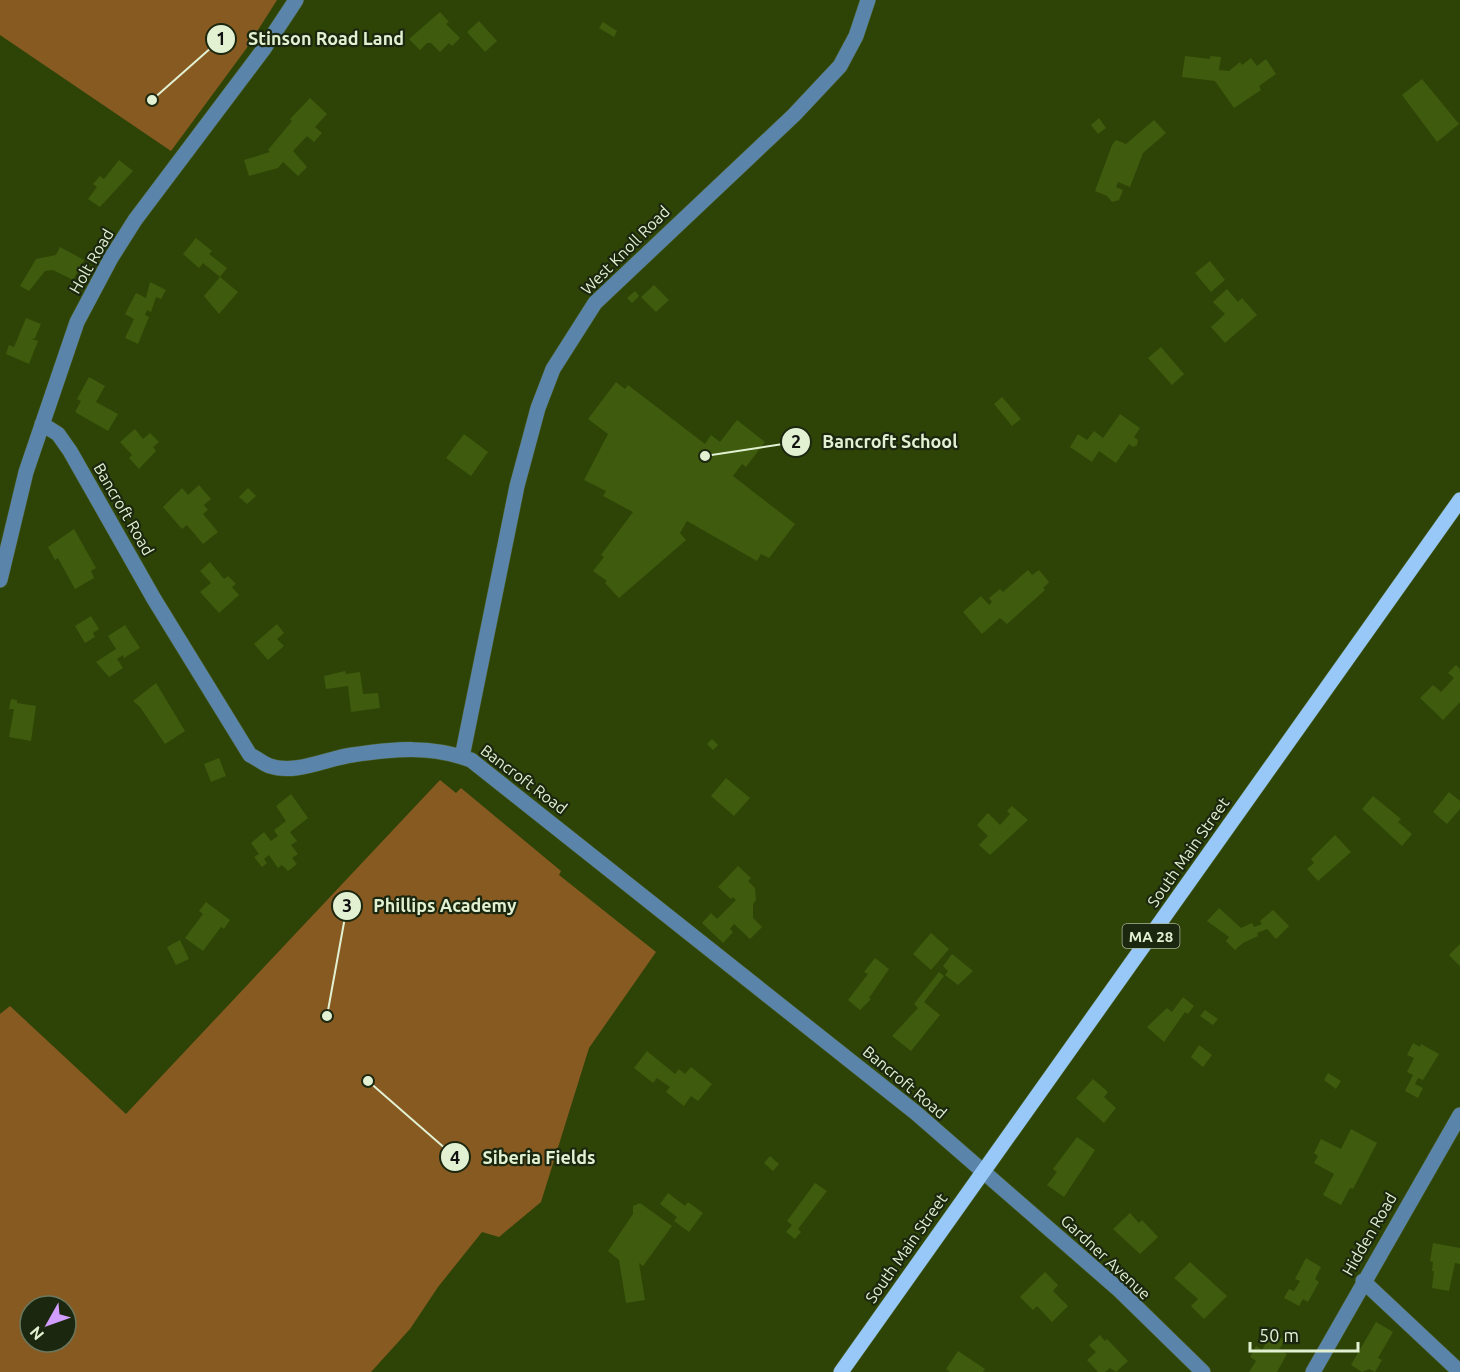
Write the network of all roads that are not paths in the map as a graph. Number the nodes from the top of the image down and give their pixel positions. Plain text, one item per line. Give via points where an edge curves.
1 (296, 0) edge
2 (868, 0) edge
3 (42, 424) junction
4 (1460, 500) edge
5 (0, 580) edge
6 (462, 757) junction
7 (1460, 1115) edge
8 (982, 1170) junction
9 (1363, 1281) junction
10 (841, 1372) edge
11 (1203, 1372) edge
12 (1313, 1372) edge
13 (1460, 1372) edge

1 - 3 street, Holt Road via 111,258 77,322
2 - 6 street, West Knoll Road via 856,36 840,66 794,116 595,303 553,369 517,486
3 - 5 street, Holt Road
3 - 6 street, Bancroft Road via 58,434 70,451 154,599 250,755 271,766 288,768 350,755 430,748
4 - 8 main road, South Main Street / MA 28
6 - 8 street, Bancroft Road via 471,760 671,916
7 - 9 street, Hidden Road
8 - 10 main road, South Main Street / MA 28
8 - 11 street, Gardner Avenue via 1118,1289
9 - 12 street, Hidden Road
9 - 13 street

